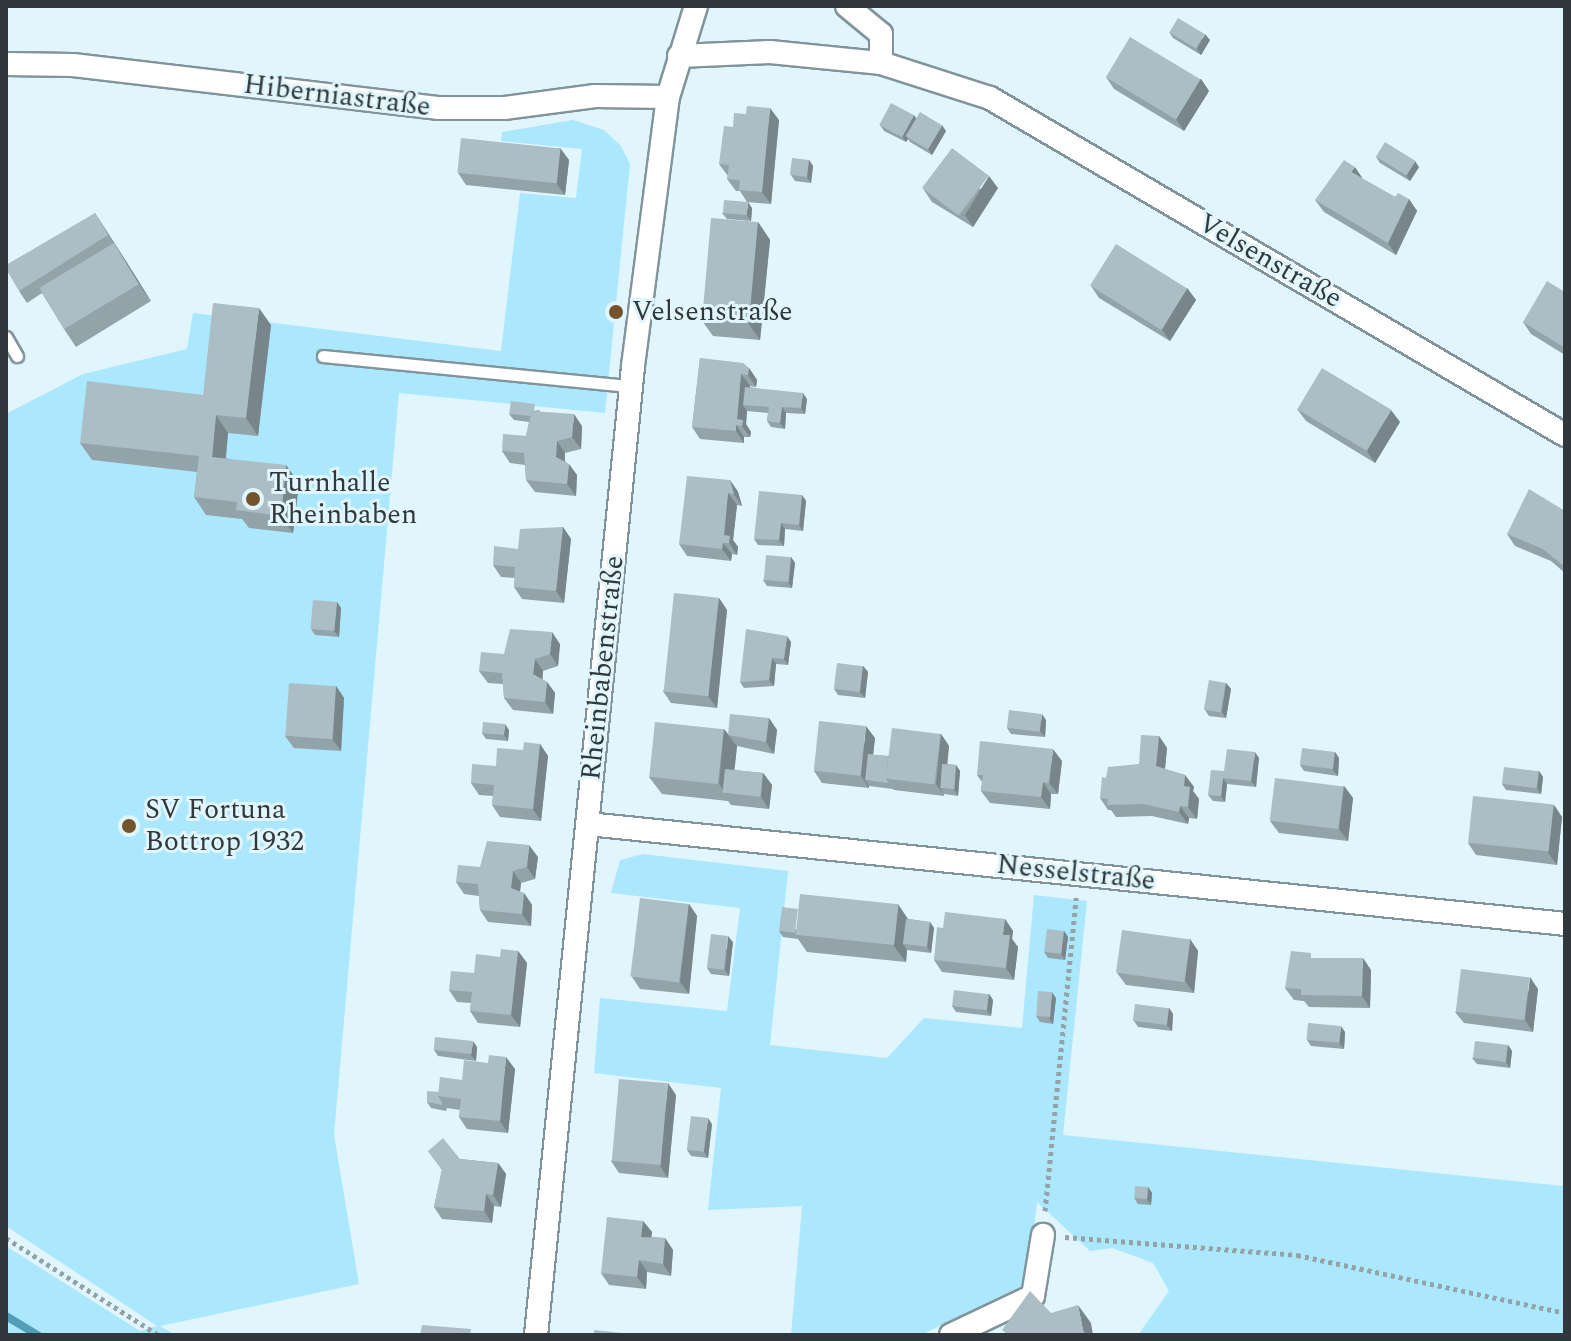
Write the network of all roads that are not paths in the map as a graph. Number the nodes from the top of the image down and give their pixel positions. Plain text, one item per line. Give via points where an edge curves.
1 (696, 6) edge
2 (847, 6) edge
3 (679, 56) junction
4 (881, 63) junction
5 (6, 64) edge
6 (668, 97) junction
7 (6, 337) edge
8 (17, 356) dead end
9 (323, 356) dead end
10 (631, 386) junction
11 (1565, 435) edge
12 (588, 824) junction
13 (1565, 924) edge
14 (1043, 1235) road end
15 (980, 1329) edge
16 (536, 1335) edge
17 (951, 1335) edge

1 - 3 street, Rheinbabenstraße
2 - 4 street via 881,34
3 - 4 street, Velsenstraße via 770,52
3 - 6 street, Rheinbabenstraße
4 - 11 street, Velsenstraße via 990,98
5 - 6 street, Hiberniastraße via 73,65 439,108 504,108 595,96
6 - 10 street, Rheinbabenstraße
7 - 8 lane
9 - 10 lane
10 - 12 street, Rheinbabenstraße
12 - 13 street, Nesselstraße
12 - 16 street, Rheinbabenstraße
14 - 15 street via 1033,1296
15 - 17 street

